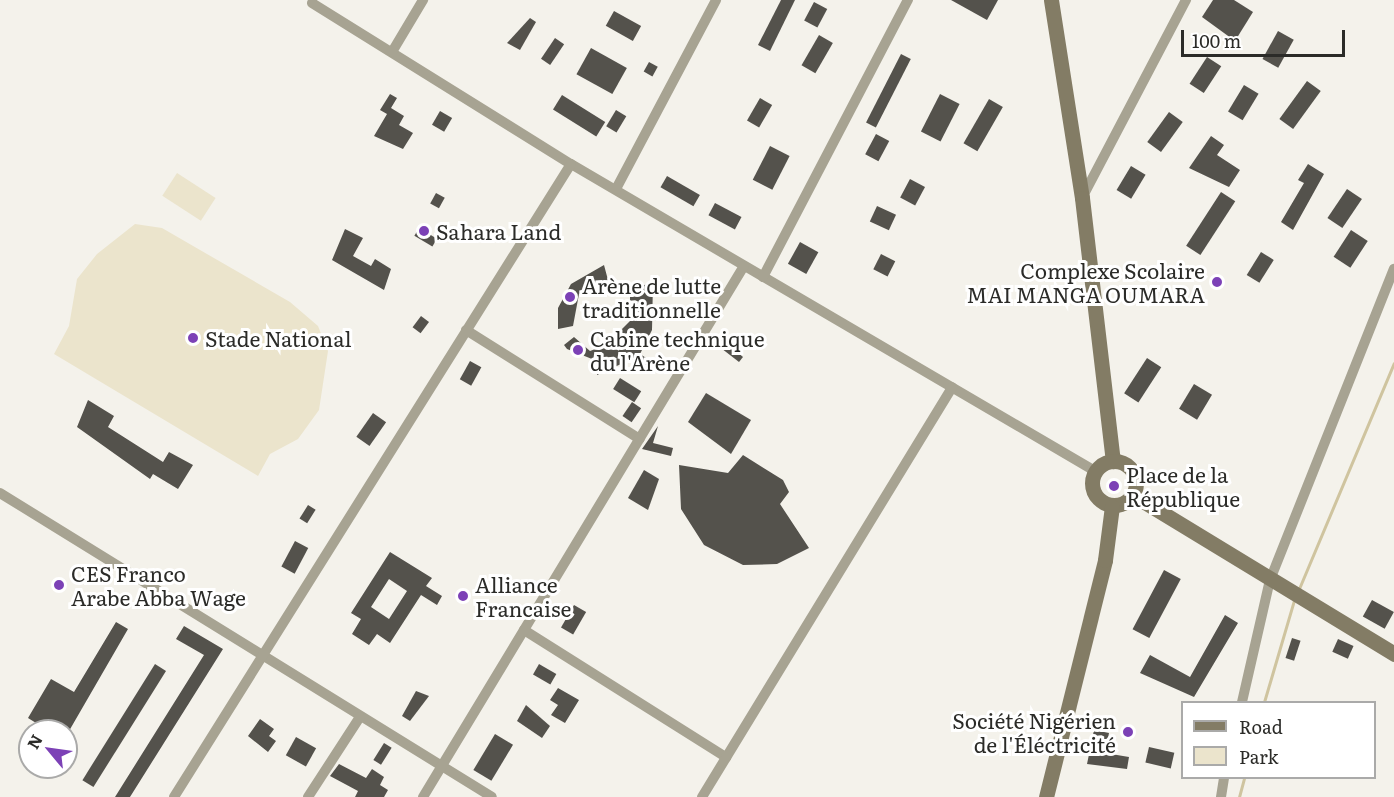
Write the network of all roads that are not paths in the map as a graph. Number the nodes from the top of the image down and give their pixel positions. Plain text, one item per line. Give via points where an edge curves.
1 (423, 0) edge
2 (716, 0) edge
3 (908, 0) edge
4 (1051, 0) edge
5 (1186, 0) edge
6 (312, 3) dead end
7 (392, 52) junction
8 (571, 164) junction
9 (616, 189) junction
10 (1082, 198) junction
11 (744, 266) junction
12 (1394, 269) edge
13 (763, 278) junction
14 (466, 330) junction
15 (952, 387) junction
16 (640, 439) junction
17 (1113, 461) junction
18 (1095, 471) junction
19 (0, 494) edge
20 (1133, 495) junction
21 (1112, 506) junction
22 (1270, 580) junction
23 (524, 630) junction
24 (1392, 648) edge
25 (262, 656) junction
26 (1242, 701) edge
27 (360, 717) junction
28 (726, 757) junction
29 (440, 766) junction
30 (1224, 779) edge
31 (174, 797) edge
32 (308, 797) edge
33 (423, 797) edge
34 (492, 797) edge
35 (702, 797) edge
36 (1046, 797) edge
37 (1221, 797) edge

1 - 7 street
2 - 9 street
3 - 13 street
4 - 10 main road
5 - 10 street
6 - 7 street
7 - 8 street
8 - 9 street
8 - 14 street
9 - 11 street
10 - 17 main road
11 - 13 street
11 - 16 street
12 - 22 street
13 - 15 street
14 - 16 street
14 - 25 street
15 - 18 street
15 - 28 street
16 - 23 street
17 - 18 main road
17 - 20 main road via 1135,476
18 - 21 main road via 1096,498
19 - 25 street
20 - 21 main road
20 - 22 main road
21 - 36 main road via 1105,560
22 - 24 main road
22 - 26 street
23 - 28 street
23 - 29 street
25 - 27 street
25 - 31 street
27 - 29 street
27 - 32 street
28 - 35 street
29 - 33 street
29 - 34 street
30 - 37 street

